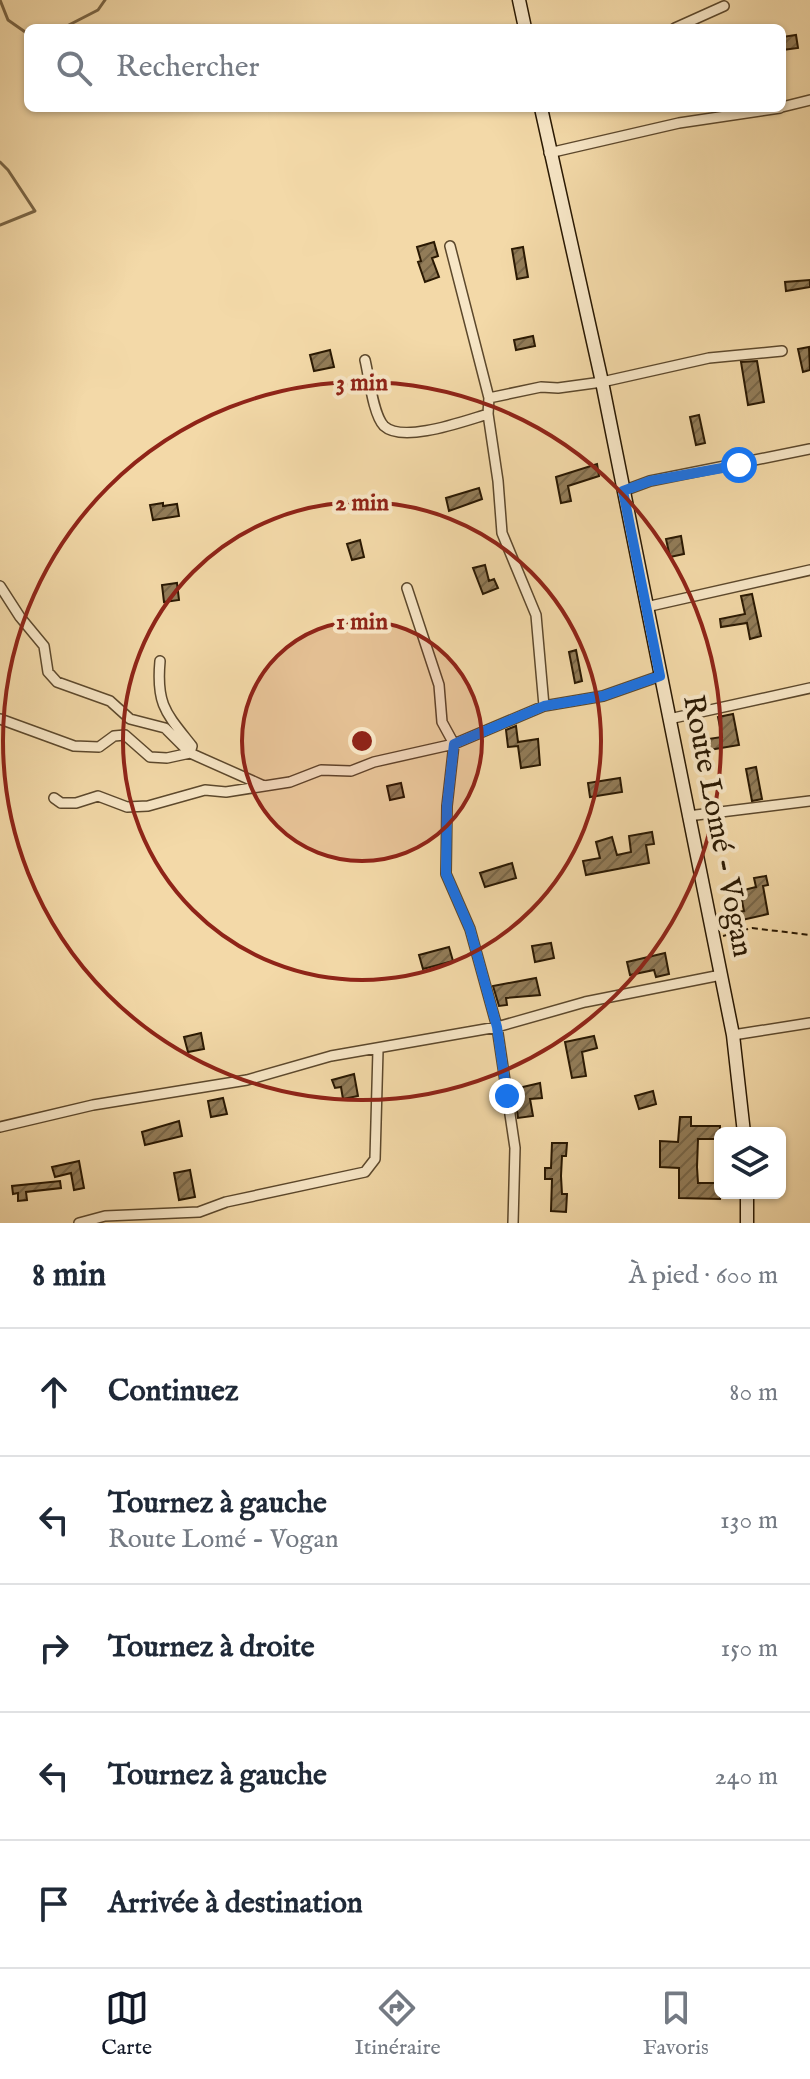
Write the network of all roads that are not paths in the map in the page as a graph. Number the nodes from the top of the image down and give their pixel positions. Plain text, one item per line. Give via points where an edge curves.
1 (519, 0) edge
2 (724, 6) dead end
3 (524, 24) edge
4 (684, 24) edge
5 (810, 100) edge
6 (786, 107) edge
7 (542, 112) edge
8 (754, 112) edge
9 (549, 153) junction
10 (450, 246) dead end
11 (782, 351) dead end
12 (365, 360) dead end
13 (602, 382) junction
14 (489, 398) junction
15 (488, 414) junction
16 (810, 449) edge
17 (623, 491) junction
18 (810, 570) edge
19 (0, 586) edge
20 (407, 588) dead end
21 (646, 607) junction
22 (160, 661) dead end
23 (660, 676) junction
24 (810, 688) edge
25 (544, 706) junction
26 (0, 719) edge
27 (669, 719) junction
28 (454, 744) junction
29 (190, 753) junction
30 (264, 786) junction
31 (54, 798) dead end
32 (810, 801) edge
33 (688, 816) junction
34 (721, 975) junction
35 (810, 1023) edge
36 (497, 1027) junction
37 (733, 1035) junction
38 (378, 1050) junction
39 (0, 1127) edge
40 (743, 1127) edge
41 (747, 1199) edge
42 (79, 1223) edge
43 (513, 1223) edge
44 (747, 1223) edge

1 - 3 main road
2 - 4 street
5 - 6 street
7 - 9 main road, Route Lomé - Vogan
8 - 9 street
9 - 13 main road, Route Lomé - Vogan
10 - 14 street
11 - 13 street via 709,358
12 - 15 street via 384,426 438,430
13 - 14 street
13 - 17 main road, Route Lomé - Vogan
14 - 15 street
15 - 25 street via 502,533 536,615
16 - 17 street
17 - 21 main road, Route Lomé - Vogan
18 - 21 street
19 - 29 street via 44,646 48,672 57,682 110,701 130,719 165,728
20 - 28 street via 439,685 442,722
21 - 23 main road, Route Lomé - Vogan
22 - 29 street via 161,704 192,746
23 - 25 street via 603,696
23 - 27 main road, Route Lomé - Vogan
24 - 27 street
25 - 28 street
26 - 29 street via 74,746 99,747 125,735 150,757
27 - 33 main road, Route Lomé - Vogan
28 - 30 street via 351,771 321,770
28 - 36 street via 446,874 470,929
29 - 30 street
30 - 31 street via 205,790 148,806 127,807 98,796 76,803
32 - 33 street
33 - 34 main road, Route Lomé - Vogan
34 - 36 street via 585,1002
34 - 37 main road, Route Lomé - Vogan
35 - 37 street
36 - 38 street
36 - 43 street via 515,1148
37 - 40 main road, Route Lomé - Vogan
38 - 39 street
38 - 42 street via 375,1159 365,1172 199,1212 105,1216
41 - 44 main road

